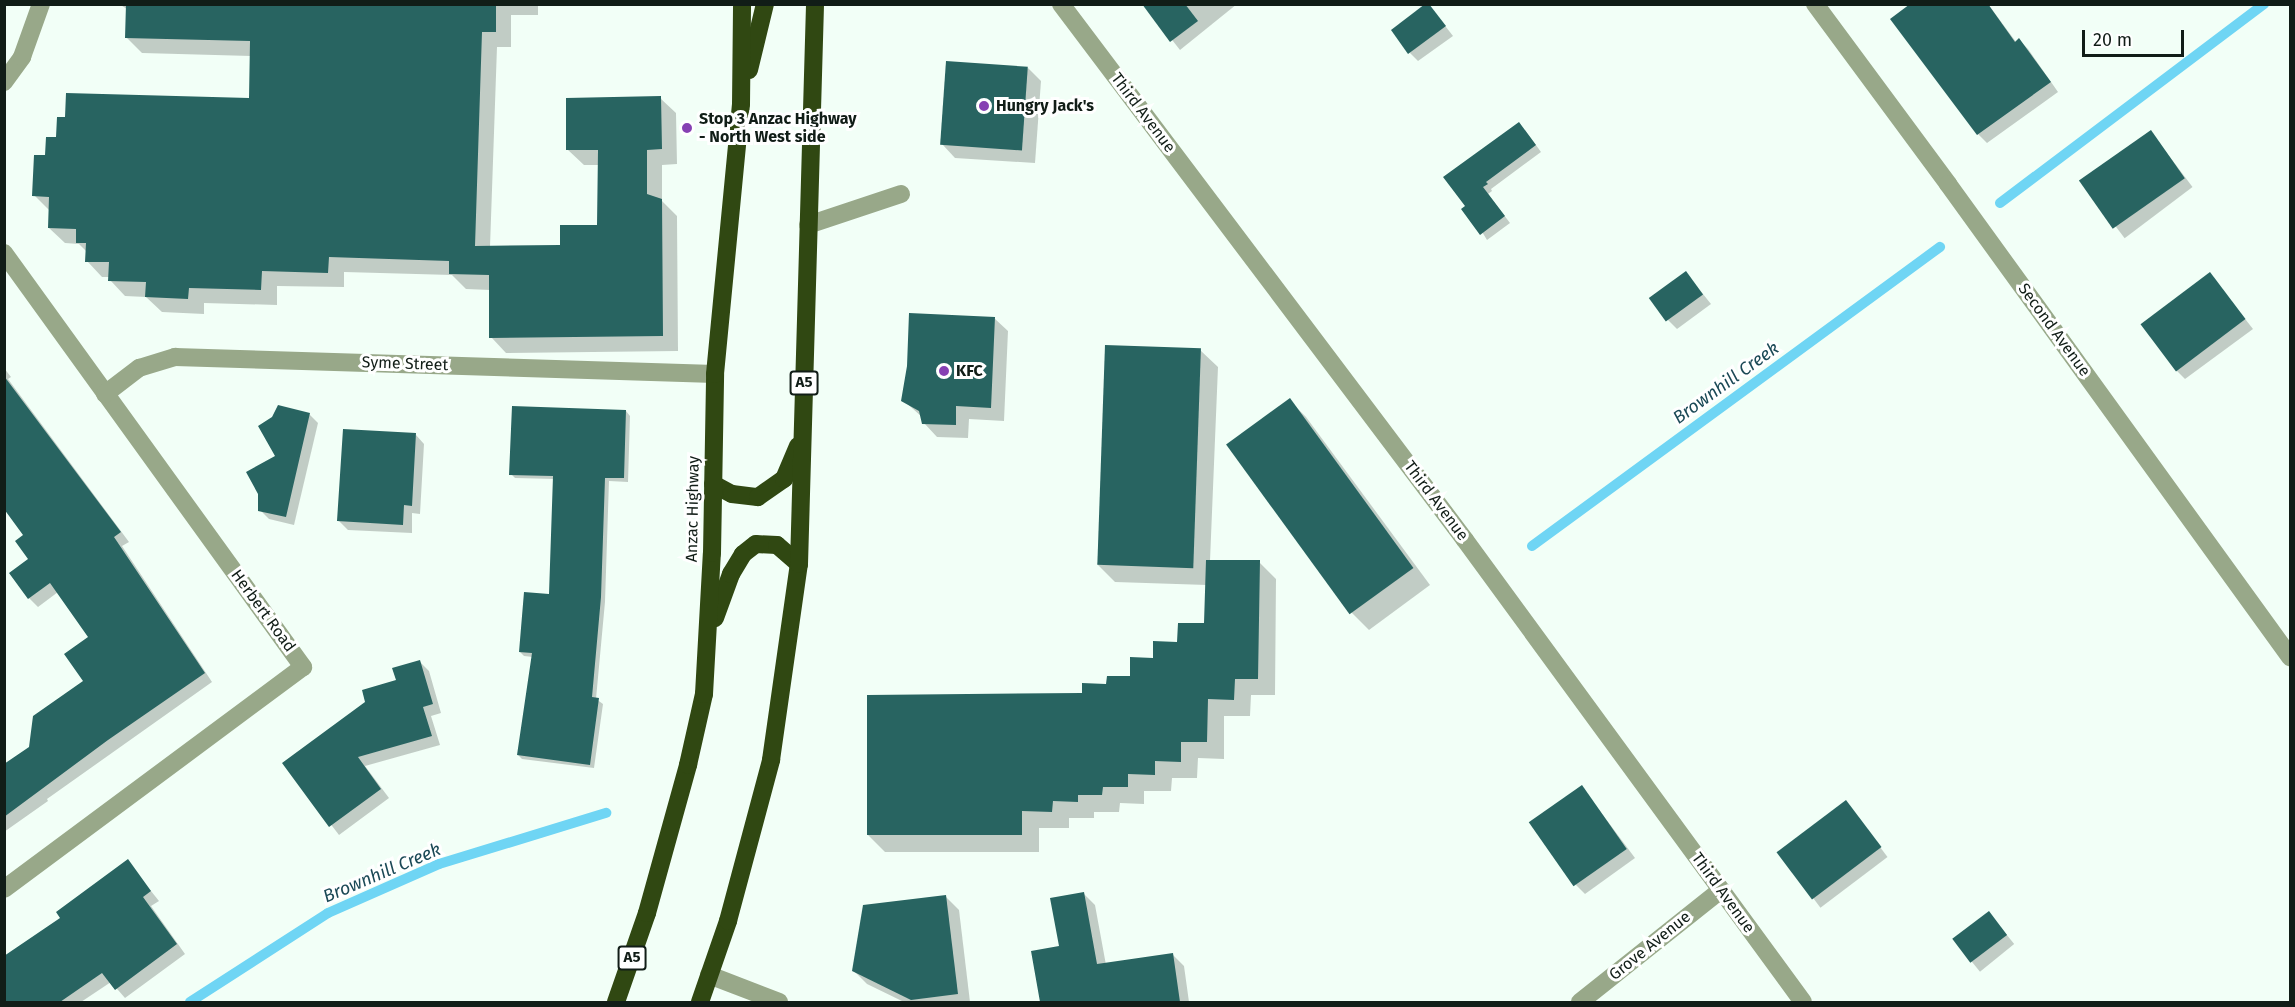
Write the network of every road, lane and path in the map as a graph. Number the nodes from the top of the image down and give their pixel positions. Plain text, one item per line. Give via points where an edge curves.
1 (41, 4) edge
2 (742, 4) edge
3 (765, 4) edge
4 (814, 4) edge
5 (1061, 4) edge
6 (1815, 4) edge
7 (4, 82) edge
8 (741, 104) junction
9 (901, 194) dead end
10 (808, 225) junction
11 (4, 253) edge
12 (715, 374) junction
13 (105, 394) junction
14 (803, 433) junction
15 (713, 484) junction
16 (799, 564) junction
17 (707, 643) junction
18 (2290, 657) edge
19 (4, 889) edge
20 (1720, 891) junction
21 (709, 975) junction
22 (616, 1002) edge
23 (700, 1002) edge
24 (779, 1002) edge
25 (1580, 1002) edge
26 (1803, 1002) edge

1 - 7 street via 22,57
2 - 8 highway, Anzac Highway / A5
3 - 8 highway
4 - 10 highway, A5
5 - 20 street, Third Avenue via 1465,540
6 - 18 street, Second Avenue
8 - 12 highway, Anzac Highway / A5
9 - 10 street
10 - 14 highway, A5
11 - 13 street, Herbert Road
12 - 13 street, Syme Street via 175,357 139,368
12 - 15 highway, Anzac Highway / A5
13 - 19 street, Herbert Road via 303,667
14 - 15 highway via 784,479 770,491 746,497
14 - 16 highway, A5
15 - 17 highway, Anzac Highway / A5
16 - 17 highway via 777,544 756,544 743,554 723,594
16 - 21 highway, A5 via 771,760 728,921
17 - 22 highway, Anzac Highway / A5 via 704,694 688,765 647,913
20 - 25 street, Grove Avenue
20 - 26 street, Third Avenue
21 - 23 highway, A5
21 - 24 street

